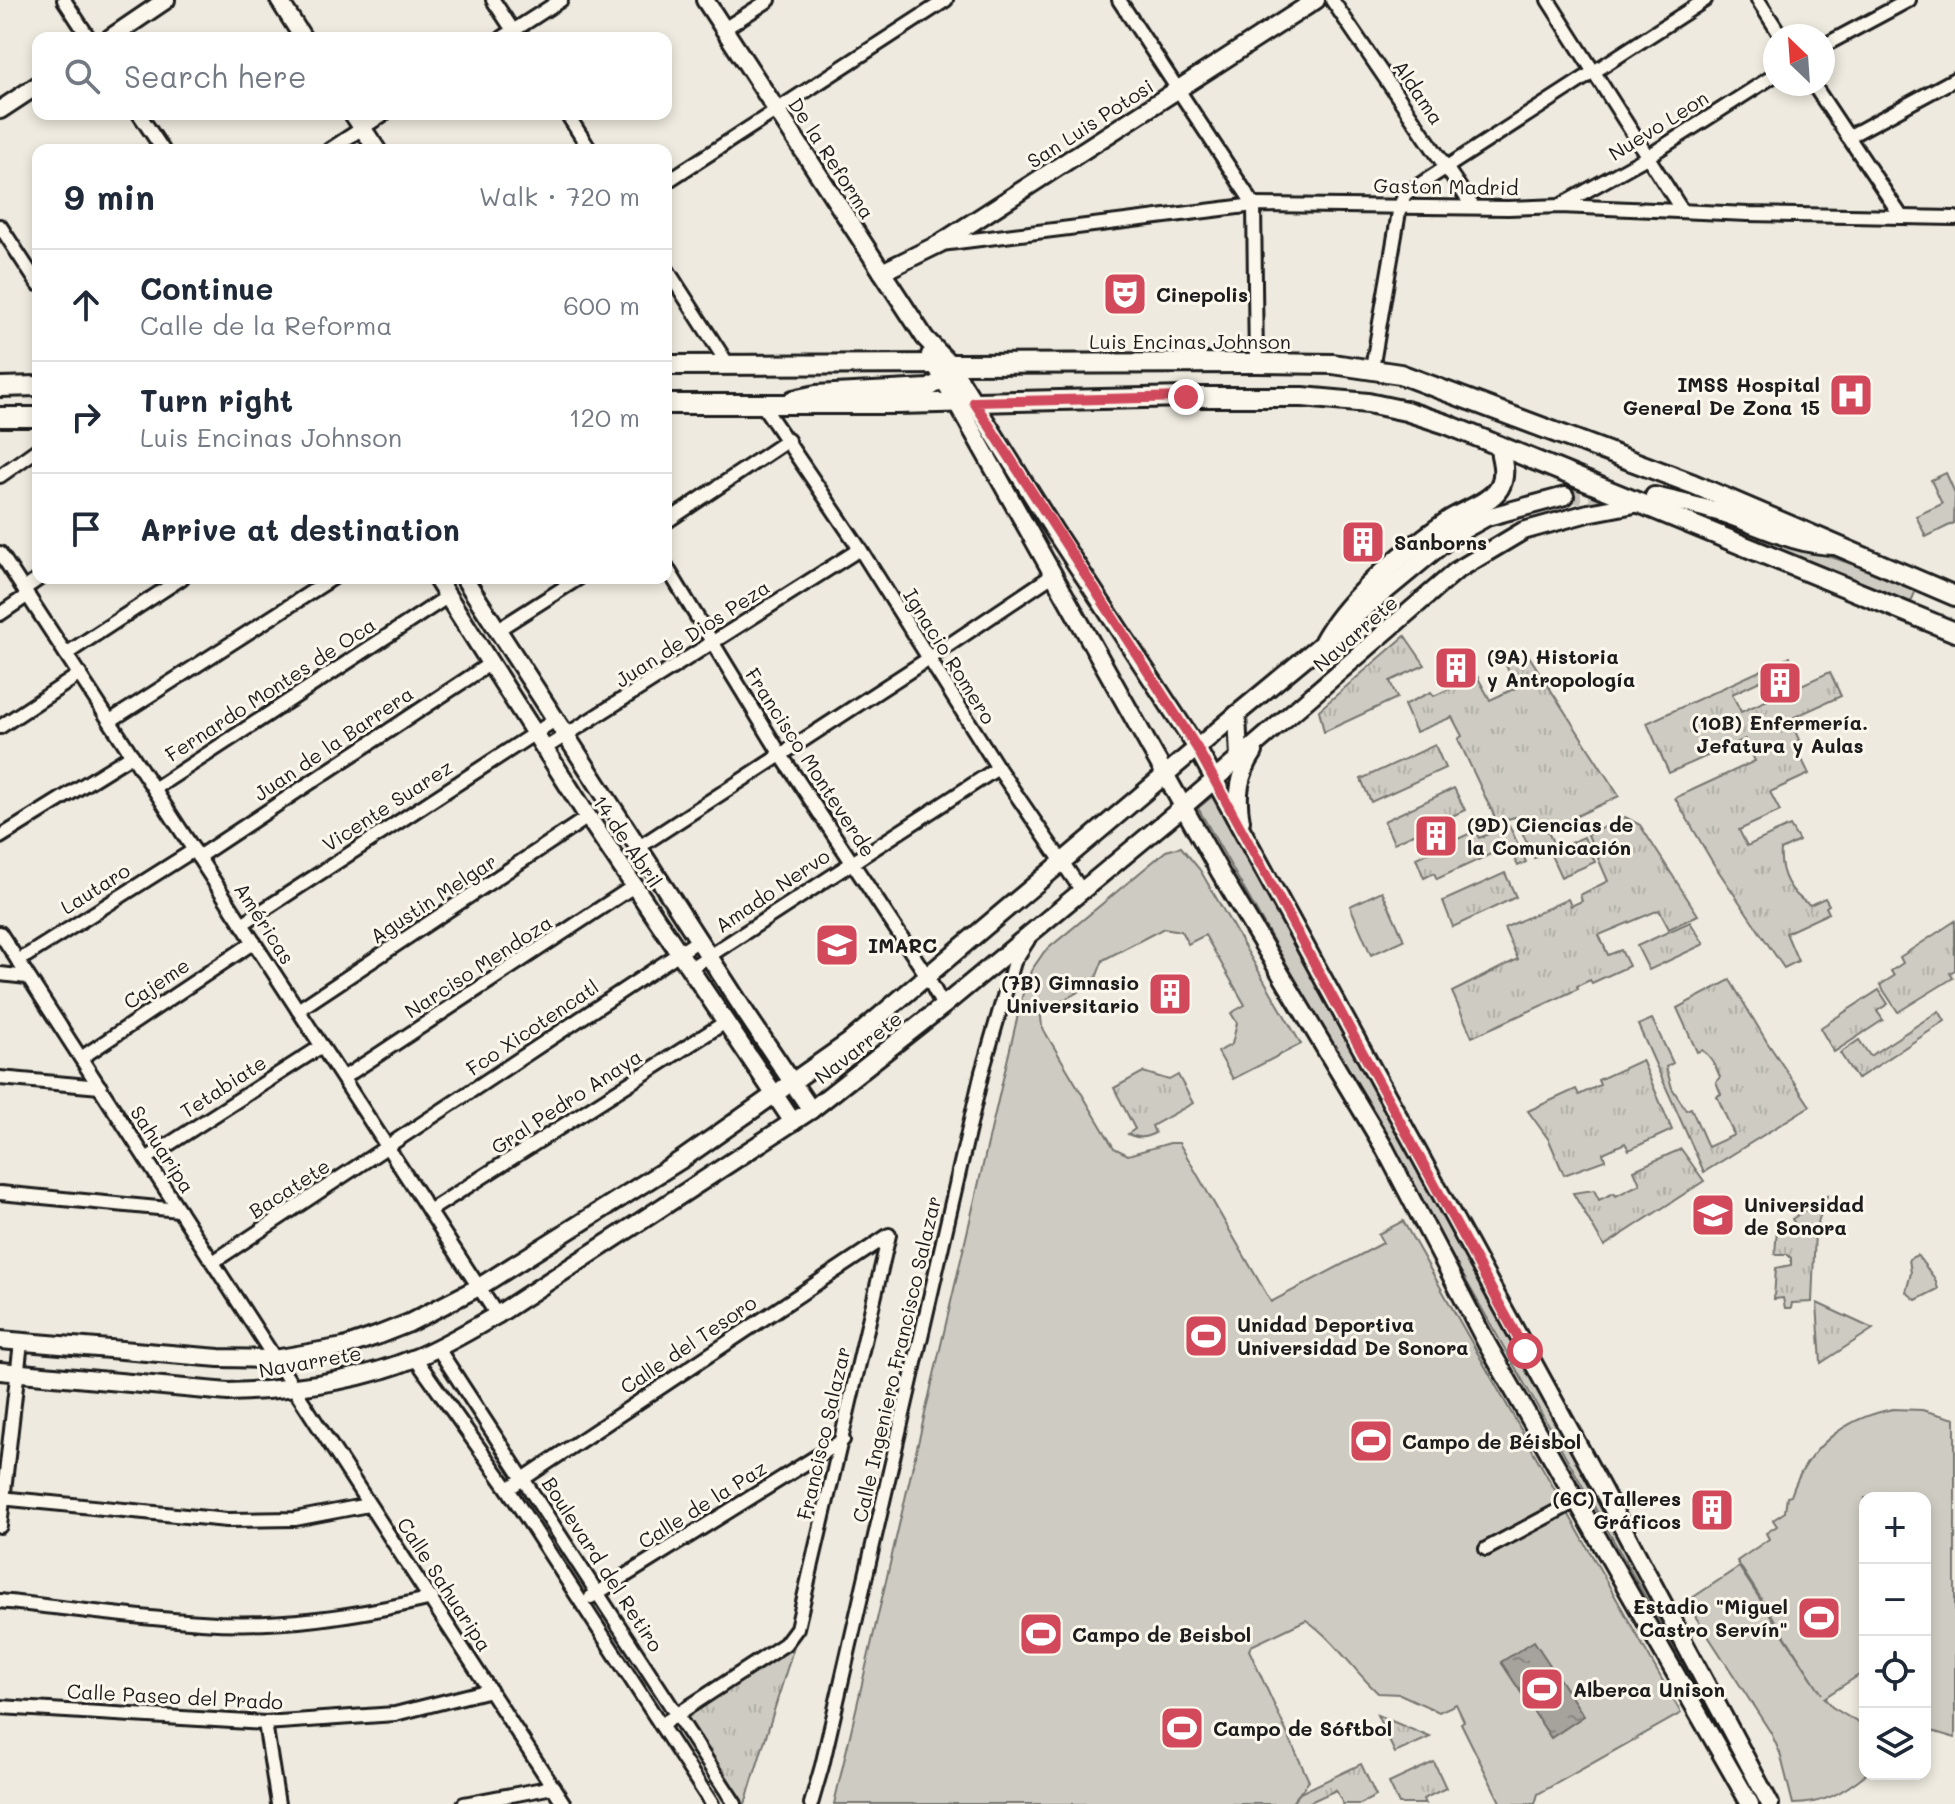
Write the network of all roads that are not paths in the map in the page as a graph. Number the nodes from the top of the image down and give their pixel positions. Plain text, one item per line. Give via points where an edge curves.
1 (64, 0) edge
2 (166, 0) edge
3 (279, 0) edge
4 (493, 0) edge
5 (561, 0) edge
6 (705, 0) edge
7 (769, 0) edge
8 (946, 0) edge
9 (1119, 0) edge
10 (1316, 0) edge
11 (1332, 0) edge
12 (1548, 0) edge
13 (1705, 0) edge
14 (1758, 0) edge
15 (1909, 0) edge
16 (1773, 24) edge
17 (724, 29) junction
18 (85, 32) edge
19 (119, 32) edge
20 (299, 32) edge
21 (509, 32) edge
22 (517, 32) edge
23 (1835, 40) edge
24 (1594, 72) junction
25 (1955, 79) edge
26 (1763, 83) edge
27 (32, 89) edge
28 (1177, 90) junction
29 (1821, 96) edge
30 (0, 110) edge
31 (776, 110) junction
32 (143, 120) edge
33 (571, 120) edge
34 (357, 121) edge
35 (1848, 137) junction
36 (159, 144) edge
37 (335, 144) edge
38 (373, 144) edge
39 (586, 144) edge
40 (1647, 157) junction
41 (1445, 167) junction
42 (672, 178) edge
43 (1254, 205) junction
44 (1400, 206) junction
45 (1560, 206) junction
46 (1473, 207) junction
47 (1681, 209) junction
48 (1901, 216) junction
49 (1955, 218) edge
50 (0, 226) edge
51 (939, 244) junction
52 (882, 272) junction
53 (32, 275) edge
54 (672, 277) edge
55 (727, 363) junction
56 (1141, 363) junction
57 (1256, 363) junction
58 (672, 365) edge
59 (941, 367) junction
60 (1372, 369) junction
61 (32, 386) edge
62 (0, 387) edge
63 (1138, 398) junction
64 (769, 402) junction
65 (954, 402) junction
66 (974, 402) junction
67 (672, 404) edge
68 (0, 417) edge
69 (32, 417) edge
70 (788, 440) junction
71 (1499, 446) junction
72 (32, 453) edge
73 (0, 476) edge
74 (1565, 496) tunnel mouth
75 (1647, 500) junction
76 (672, 518) edge
77 (1839, 546) junction
78 (860, 549) junction
79 (0, 553) edge
80 (1053, 575) junction
81 (672, 576) edge
82 (34, 584) edge
83 (173, 584) edge
84 (324, 584) edge
85 (439, 584) edge
86 (468, 584) edge
87 (570, 584) edge
88 (26, 592) junction
89 (1955, 596) edge
90 (447, 597) junction
91 (0, 614) edge
92 (499, 629) junction
93 (1955, 632) edge
94 (1324, 641) junction
95 (713, 644) junction
96 (66, 654) junction
97 (928, 659) junction
98 (491, 663) junction
99 (80, 674) junction
100 (1237, 714) junction
101 (555, 720) junction
102 (110, 721) junction
103 (0, 727) edge
104 (535, 733) junction
105 (1267, 735) junction
106 (566, 737) junction
107 (1197, 748) junction
108 (544, 749) junction
109 (132, 755) junction
110 (781, 755) junction
111 (1239, 758) junction
112 (998, 768) junction
113 (1166, 776) junction
114 (1214, 780) junction
115 (154, 789) junction
116 (1183, 807) junction
117 (588, 817) junction
118 (0, 837) edge
119 (1245, 838) junction
120 (639, 847) junction
121 (196, 853) junction
122 (1063, 861) junction
123 (851, 862) junction
124 (634, 886) junction
125 (1082, 891) junction
126 (242, 924) junction
127 (1036, 929) junction
128 (0, 933) edge
129 (699, 940) junction
130 (254, 942) junction
131 (679, 953) junction
132 (709, 956) junction
133 (18, 961) junction
134 (689, 969) junction
135 (0, 974) edge
136 (927, 976) junction
137 (27, 977) junction
138 (943, 1006) junction
139 (298, 1010) junction
140 (724, 1023) junction
141 (322, 1046) junction
142 (81, 1058) junction
143 (0, 1078) edge
144 (343, 1078) junction
145 (793, 1083) junction
146 (100, 1087) junction
147 (775, 1096) junction
148 (811, 1110) junction
149 (793, 1122) junction
150 (387, 1147) junction
151 (146, 1159) junction
152 (0, 1193) edge
153 (179, 1210) junction
154 (429, 1211) junction
155 (890, 1237) joint
156 (213, 1262) junction
157 (479, 1287) junction
158 (497, 1315) junction
159 (0, 1340) edge
160 (21, 1342) junction
161 (437, 1347) junction
162 (415, 1358) junction
163 (274, 1359) junction
164 (0, 1371) edge
165 (18, 1373) junction
166 (291, 1387) junction
167 (843, 1440) junction
168 (523, 1479) junction
169 (508, 1489) junction
170 (2, 1498) edge
171 (1578, 1500) junction
172 (368, 1505) junction
173 (0, 1526) edge
174 (1486, 1549) dead end
175 (598, 1593) junction
176 (432, 1598) junction
177 (0, 1601) edge
178 (582, 1603) junction
179 (490, 1690) junction
180 (0, 1707) edge
181 (677, 1714) junction
182 (265, 1723) junction
183 (661, 1725) junction
184 (553, 1787) junction
185 (278, 1804) edge
186 (464, 1804) edge
187 (564, 1804) edge
188 (712, 1804) edge
189 (735, 1804) edge
190 (811, 1804) edge
191 (1750, 1804) edge
192 (1770, 1804) edge

1 - 18 street
2 - 19 main road
3 - 20 main road
4 - 21 street
5 - 22 street
6 - 17 main road, De la Reforma
7 - 17 street
8 - 31 street
9 - 28 street
10 - 28 main road, San Luis Potosi
11 - 41 street, Aldama
12 - 24 street
13 - 24 street
14 - 16 street
15 - 23 street
17 - 31 main road, De la Reforma
24 - 40 street
24 - 41 street
25 - 35 street
26 - 40 street, Nuevo Leon
27 - 30 main road
28 - 43 street
28 - 51 main road, San Luis Potosi
29 - 35 street
31 - 42 street
31 - 52 main road, De la Reforma
32 - 36 street
33 - 39 street
34 - 37 street
34 - 38 main road
35 - 48 street
40 - 45 street, Nuevo Leon
40 - 47 street
41 - 44 street via 1405,194
41 - 46 street, Aldama
43 - 44 street, Gaston Madrid
43 - 51 street, Gaston Madrid
43 - 57 street
44 - 46 street, Gaston Madrid
44 - 60 street
45 - 46 street, Gaston Madrid
45 - 47 street, Gaston Madrid
47 - 48 street, Gaston Madrid
48 - 49 street, Gaston Madrid
50 - 53 street
51 - 52 main road, San Luis Potosi
52 - 59 main road, De la Reforma
54 - 55 street
55 - 58 main road, Luis Encinas Johnson
55 - 59 main road, Luis Encinas Johnson
56 - 57 main road, Luis Encinas Johnson
56 - 59 main road, Luis Encinas Johnson
56 - 63 main road
57 - 60 main road, Luis Encinas Johnson
59 - 64 main road via 929,388
59 - 65 main road
59 - 66 main road
60 - 77 main road, Luis Encinas Johnson via 1400,374 1693,484
61 - 62 main road
63 - 66 main road
63 - 71 main road via 1303,397 1368,403 1406,411
64 - 65 main road
64 - 67 main road
64 - 70 street, Ignacio Romero
65 - 66 main road
65 - 80 main road
66 - 107 main road
68 - 69 main road
70 - 76 street
70 - 78 street, Ignacio Romero
71 - 75 main road
71 - 94 main road via 1504,476 1496,493 1448,521 1398,561 1345,609
72 - 73 street
74 - 94 main road, Navarrete via 1487,517 1451,537
75 - 77 main road, Navarrete via 1711,510 1815,546
75 - 93 main road
75 - 105 main road, Navarrete via 1551,521 1476,558
77 - 89 main road, Luis Encinas Johnson
78 - 95 street, Juan de Dios Peza
78 - 97 street, Ignacio Romero
79 - 88 street, Américas
80 - 97 street
80 - 113 main road
81 - 95 street, Francisco Monteverde
82 - 88 street
83 - 96 street
84 - 102 street
85 - 90 main road, 14 de Abril
86 - 92 main road, 14 de Abril
87 - 92 street
88 - 91 street
88 - 96 street, Américas
90 - 98 main road, 14 de Abril
90 - 115 street, Fernardo Montes de Oca
92 - 101 main road, 14 de Abril
94 - 100 main road, Navarrete
95 - 106 street, Juan de Dios Peza
95 - 110 street, Francisco Monteverde
96 - 99 street, Américas
97 - 110 street
97 - 112 street, Ignacio Romero
98 - 104 main road, 14 de Abril
98 - 121 street, Juan de la Barrera
99 - 102 street, Américas
99 - 103 street
100 - 107 main road, Navarrete
100 - 111 main road
101 - 104 street, Vicente Suarez
101 - 106 main road, 14 de Abril
102 - 109 street, Américas
104 - 108 main road, 14 de Abril
104 - 126 street, Vicente Suarez
105 - 111 main road, Navarrete
105 - 119 main road via 1246,764 1239,785
106 - 108 street, Juan de Dios Peza
106 - 120 main road, 14 de Abril
107 - 113 main road, Navarrete
107 - 114 main road
108 - 117 main road, 14 de Abril
109 - 115 street, Américas
109 - 118 street
110 - 120 street
110 - 123 street, Francisco Monteverde
111 - 114 main road, Navarrete
112 - 122 street, Ignacio Romero
112 - 123 street, Amado Nervo
113 - 116 main road
113 - 122 main road, Navarrete
114 - 116 main road, Navarrete
114 - 119 main road
115 - 121 street, Américas
116 - 125 main road, Navarrete
116 - 171 main road via 1385,1149 1487,1344
117 - 124 main road, 14 de Abril
117 - 139 street, Agustin Melgar
119 - 192 main road
120 - 129 main road, 14 de Abril
121 - 126 street, Américas
121 - 133 street, Lautaro
122 - 125 street, Ignacio Romero
122 - 136 main road, Navarrete
123 - 132 street, Amado Nervo
123 - 136 street, Francisco Monteverde
124 - 131 main road, 14 de Abril
124 - 144 street, Narciso Mendoza
125 - 127 main road, Navarrete
126 - 130 street, Américas
127 - 138 main road, Navarrete
127 - 190 street, Calle Ingeniero Francisco Salazar via 1014,962 982,1072
128 - 133 street, Sahuaripa
129 - 131 street, Fco Xicotencatl
129 - 132 main road, 14 de Abril
130 - 139 street, Américas
130 - 142 street, Cajeme
131 - 134 main road, 14 de Abril
131 - 150 street, Fco Xicotencatl
132 - 134 street, Amado Nervo
132 - 145 main road, 14 de Abril
133 - 137 street, Sahuaripa
134 - 140 main road, 14 de Abril
135 - 137 street
136 - 138 street, Francisco Monteverde
136 - 145 main road, Navarrete
137 - 142 street, Sahuaripa
138 - 148 main road, Navarrete
139 - 141 street, Américas
140 - 147 main road, 14 de Abril
140 - 154 street, Gral Pedro Anaya
141 - 144 street, Américas
141 - 151 street, Tetabiate
142 - 146 street, Sahuaripa
143 - 146 street
144 - 150 street, Américas
145 - 147 main road, Navarrete
145 - 148 main road, 14 de Abril
146 - 151 street, Sahuaripa
147 - 149 main road, 14 de Abril
147 - 157 main road, Navarrete
148 - 149 main road, Navarrete
149 - 158 main road, Navarrete
150 - 154 street, Américas
150 - 156 street, Bacatete
151 - 153 street, Sahuaripa
152 - 153 street
153 - 156 street, Sahuaripa
154 - 157 street, Américas
155 - 167 street, Francisco Salazar
155 - 168 street, Calle del Tesoro
156 - 163 street, Sahuaripa
157 - 158 street, Américas
157 - 163 main road, Navarrete via 376,1336
158 - 161 main road, Navarrete
159 - 160 main road, Navarrete
160 - 163 main road, Navarrete
160 - 165 street
161 - 162 main road, Navarrete
161 - 168 street, Boulevard del Retiro
162 - 166 main road, Navarrete
162 - 169 street, Boulevard del Retiro
163 - 166 street, Sahuaripa
164 - 165 main road, Navarrete
165 - 166 main road, Navarrete via 228,1392
165 - 170 street
166 - 172 street, Calle Sahuaripa
167 - 175 street, Calle de la Paz
167 - 181 street, Francisco Salazar via 791,1638
168 - 169 street, Calle del Tesoro
168 - 175 street, Boulevard del Retiro
169 - 178 street, Boulevard del Retiro
170 - 172 street via 227,1520 295,1519
170 - 173 street
171 - 174 street
171 - 191 main road
172 - 176 street, Calle Sahuaripa
175 - 178 street, Calle de la Paz
175 - 181 street, Boulevard del Retiro
176 - 177 street via 330,1618 242,1623
176 - 179 street, Calle Sahuaripa
178 - 183 street, Boulevard del Retiro
179 - 182 street, Calle Paseo del Prado via 395,1714
179 - 184 street, Calle Sahuaripa
180 - 182 street, Calle Paseo del Prado
181 - 183 street
181 - 189 street, Boulevard del Retiro
182 - 185 street
183 - 188 street, Boulevard del Retiro
184 - 186 street
184 - 187 street, Calle Sahuaripa

